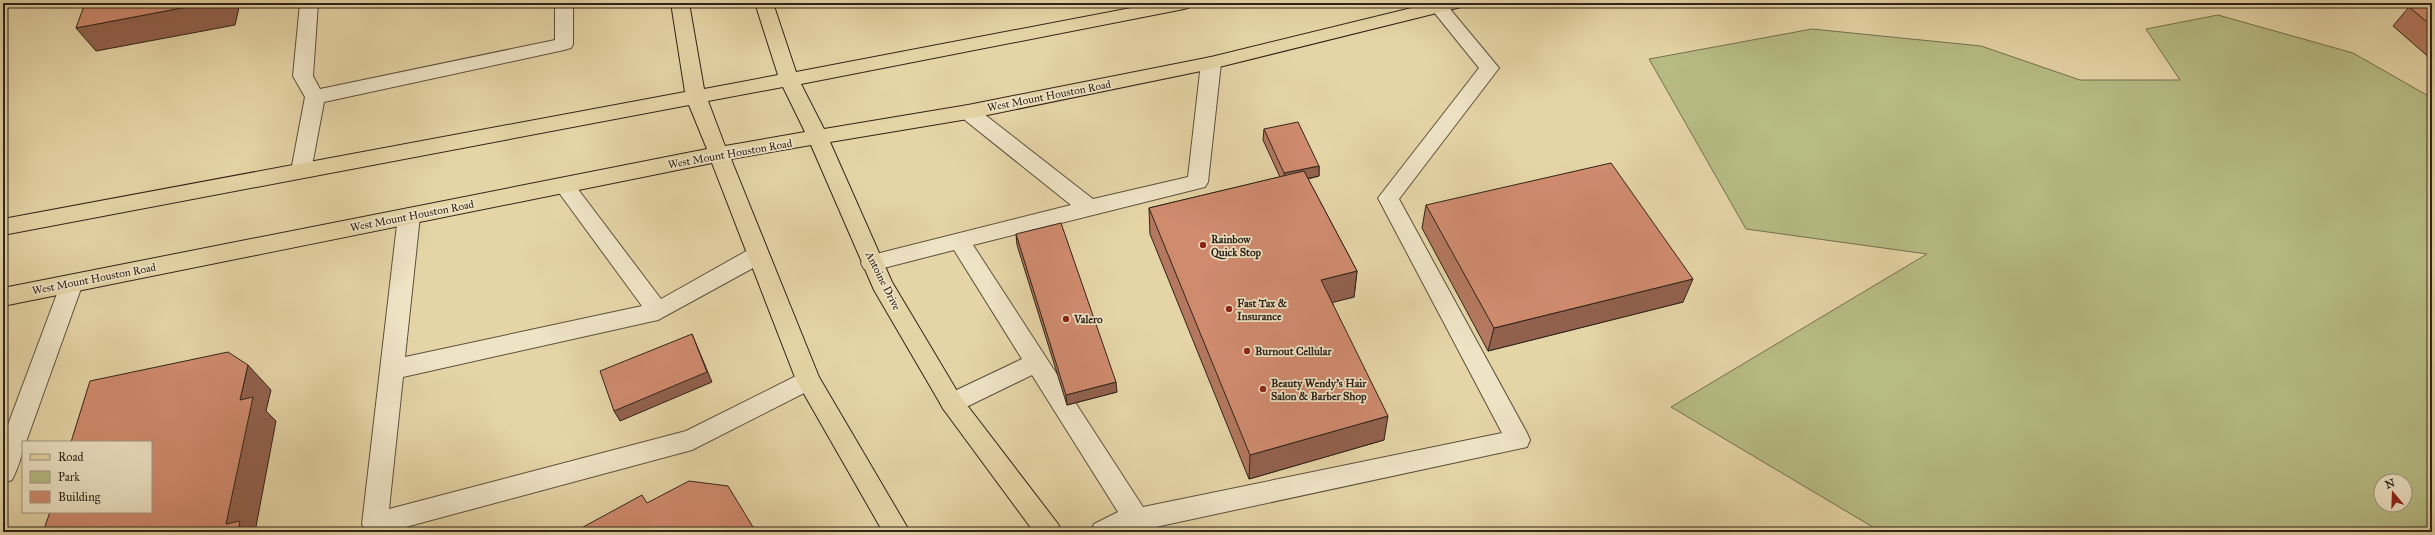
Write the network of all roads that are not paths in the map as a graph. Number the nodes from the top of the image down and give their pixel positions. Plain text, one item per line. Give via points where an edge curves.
1 (309, 3) edge
2 (564, 3) edge
3 (680, 3) edge
4 (764, 3) edge
5 (1184, 3) edge
6 (1437, 6) edge
7 (1211, 63) junction
8 (789, 79) junction
9 (315, 97) junction
10 (696, 97) junction
11 (968, 112) junction
12 (818, 138) junction
13 (719, 154) junction
14 (301, 171) junction
15 (564, 185) junction
16 (1089, 208) junction
17 (409, 216) junction
18 (3, 227) edge
19 (959, 241) junction
20 (758, 255) junction
21 (872, 263) junction
22 (72, 283) junction
23 (3, 297) edge
24 (658, 311) junction
25 (1037, 362) junction
26 (391, 370) junction
27 (808, 380) junction
28 (952, 403) junction
29 (3, 472) edge
30 (1138, 520) junction
31 (897, 532) edge
32 (1049, 532) edge
33 (1103, 532) edge

1 - 9 lane via 303,76
2 - 9 lane via 564,44
3 - 10 main road
4 - 8 main road, Antoine Drive
5 - 8 main road
6 - 7 main road, West Mount Houston Road
6 - 30 lane via 1489,68 1388,198 1518,440
7 - 11 main road, West Mount Houston Road
7 - 16 lane via 1198,182
8 - 10 main road
8 - 12 main road, Antoine Drive
9 - 14 lane
10 - 13 main road
10 - 14 main road
11 - 12 main road, West Mount Houston Road
11 - 16 lane
12 - 13 main road, West Mount Houston Road
12 - 21 main road, Antoine Drive
13 - 15 main road, West Mount Houston Road
13 - 20 main road
14 - 18 main road
15 - 17 main road, West Mount Houston Road
15 - 24 lane
16 - 19 lane
17 - 22 main road, West Mount Houston Road
17 - 26 lane
19 - 21 lane
19 - 25 lane
20 - 24 lane
20 - 27 main road
21 - 28 main road, Antoine Drive
22 - 23 main road, West Mount Houston Road
22 - 29 lane
24 - 26 lane
25 - 28 lane
25 - 30 lane
26 - 27 lane via 375,524 692,440
27 - 31 main road
28 - 32 main road, Antoine Drive
30 - 33 lane via 1116,524

